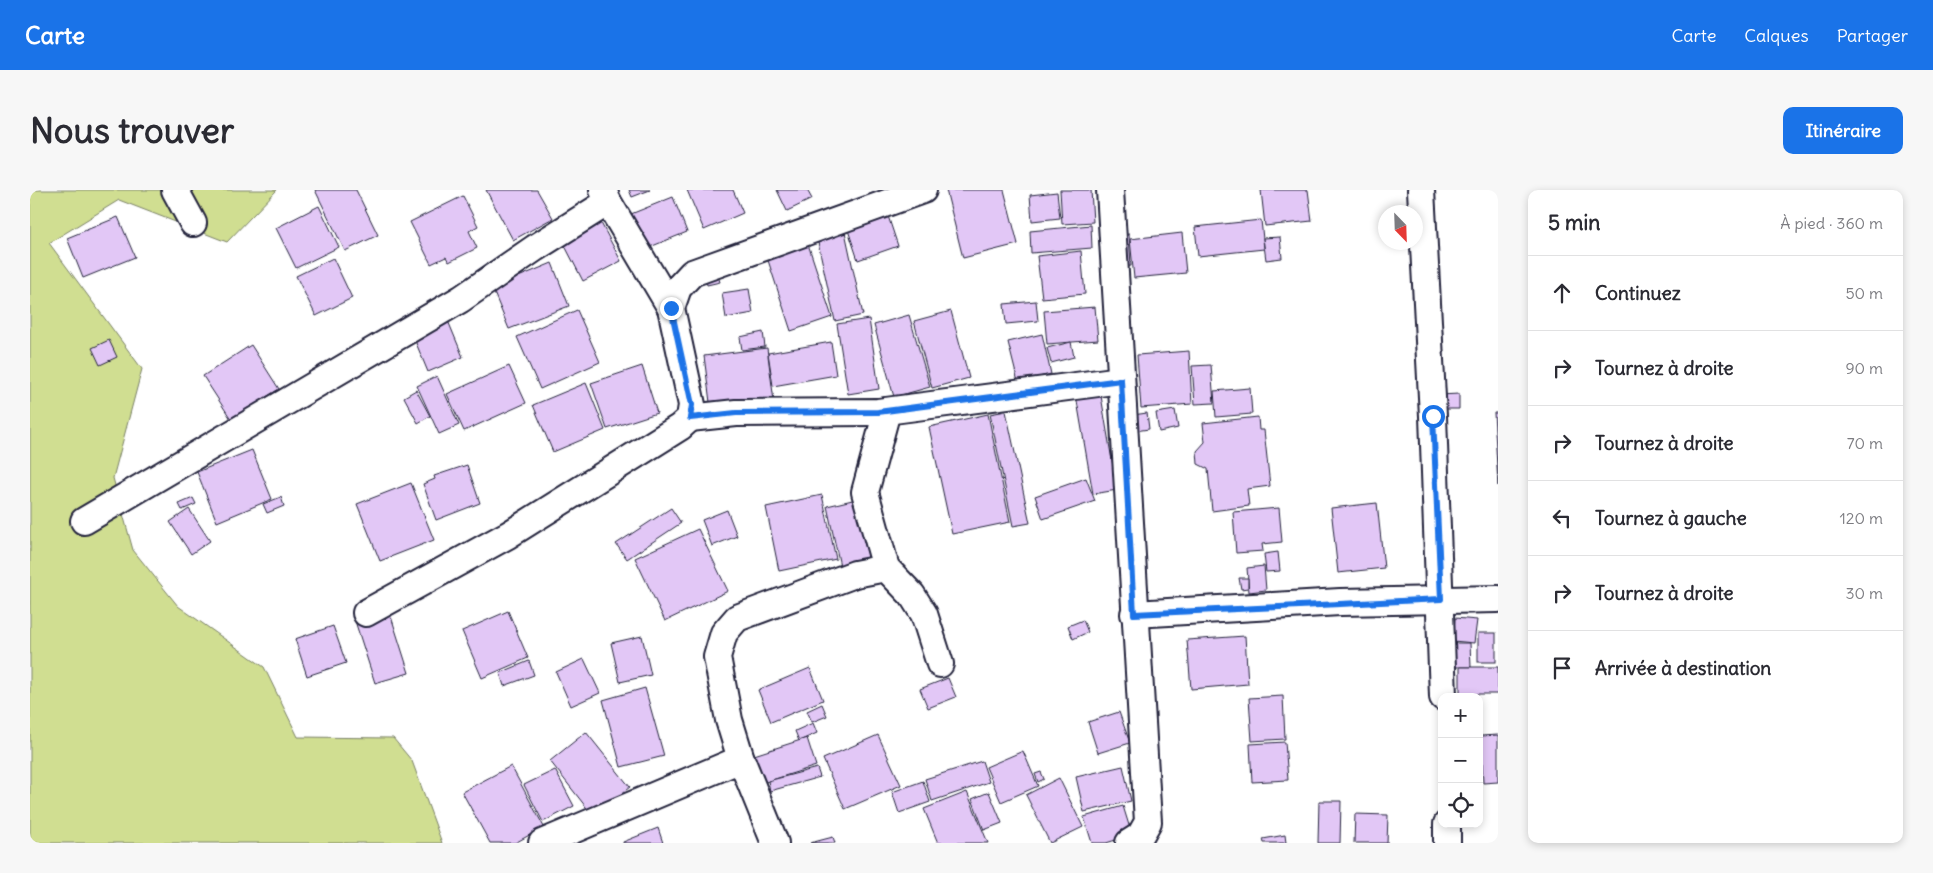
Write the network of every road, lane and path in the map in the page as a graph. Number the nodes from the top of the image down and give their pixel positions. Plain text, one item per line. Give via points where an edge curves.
1 (175, 190) edge
2 (922, 190) edge
3 (1110, 190) edge
4 (1421, 190) edge
5 (606, 196) edge
6 (193, 223) dead end
7 (671, 308) junction
8 (1121, 380) junction
9 (887, 411) junction
10 (690, 418) junction
11 (84, 522) dead end
12 (886, 568) junction
13 (1441, 599) junction
14 (1498, 599) edge
15 (366, 613) dead end
16 (1134, 614) junction
17 (940, 664) dead end
18 (1443, 693) edge
19 (741, 759) junction
20 (1447, 828) edge
21 (542, 843) edge
22 (775, 843) edge
23 (1129, 843) edge
24 (1447, 843) edge

1 - 6 street
2 - 7 street via 692,273 678,288
3 - 8 street
4 - 13 street
5 - 7 street
5 - 11 street via 461,299
7 - 10 street via 692,405
8 - 9 street
8 - 16 street
9 - 10 street via 736,413
9 - 12 street via 865,492
10 - 15 street via 508,535
12 - 17 street via 912,595 924,614
12 - 19 street via 855,574 736,618 724,633 717,657 729,720
13 - 14 street
13 - 16 street
13 - 18 street
16 - 23 street via 1148,822 1140,836
19 - 21 street
19 - 22 street
20 - 24 street

